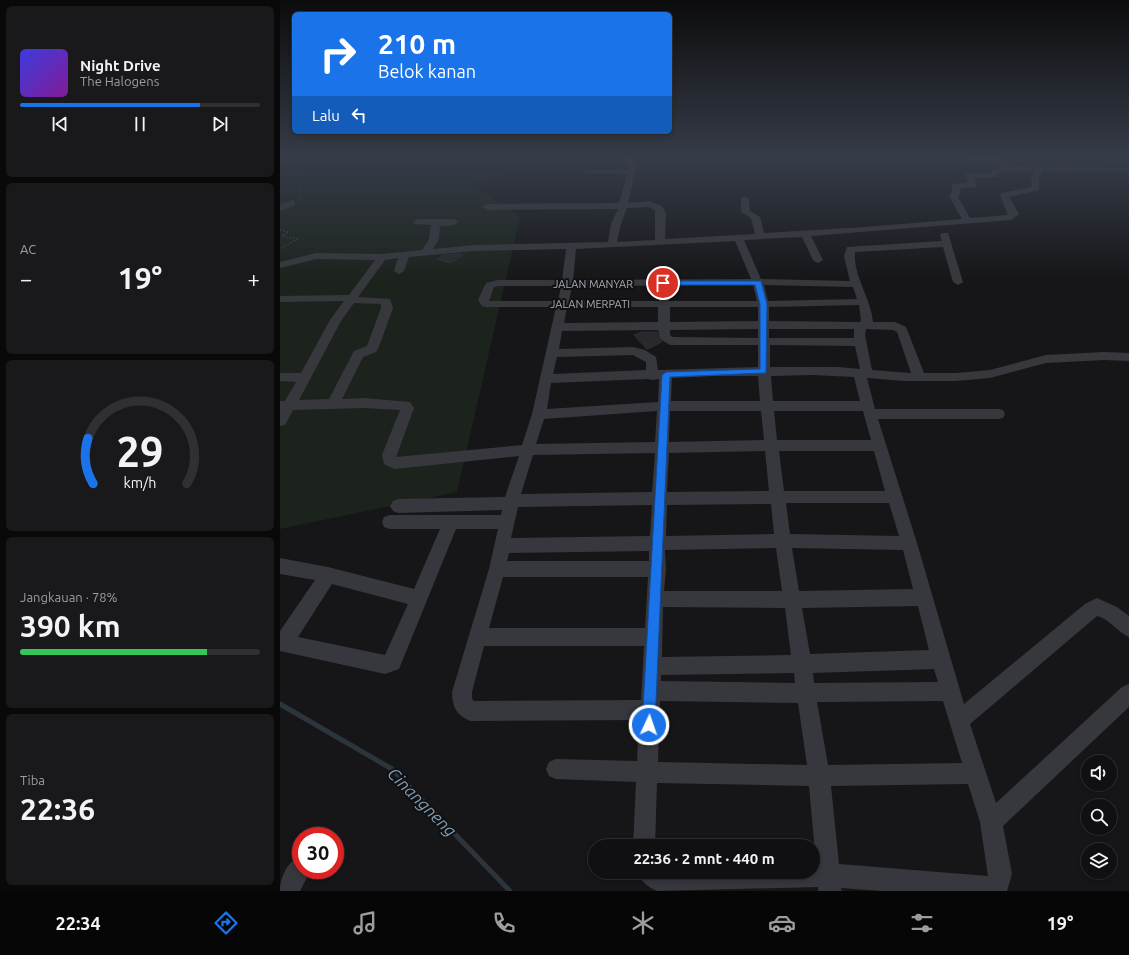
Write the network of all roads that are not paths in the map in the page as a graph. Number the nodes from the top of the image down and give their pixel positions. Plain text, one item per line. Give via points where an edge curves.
1 (626, 198) edge
2 (745, 198) dead end
3 (954, 198) edge
4 (1005, 198) edge
5 (292, 202) road end
6 (624, 206) junction
7 (487, 207) dead end
8 (280, 208) edge
9 (967, 220) junction
10 (418, 222) dead end
11 (436, 222) junction
12 (454, 222) dead end
13 (941, 223) junction
14 (805, 234) junction
15 (760, 236) junction
16 (738, 237) junction
17 (660, 242) junction
18 (948, 244) junction
19 (612, 245) junction
20 (571, 246) junction
21 (426, 252) junction
22 (405, 254) junction
23 (382, 257) junction
24 (818, 260) dead end
25 (280, 265) edge
26 (399, 271) dead end
27 (958, 282) dead end
28 (663, 283) junction
29 (758, 283) junction
30 (567, 284) junction
31 (856, 284) junction
32 (352, 299) junction
33 (280, 300) edge
34 (863, 302) junction
35 (665, 303) junction
36 (486, 304) joint
37 (564, 304) junction
38 (763, 304) junction
39 (665, 325) junction
40 (764, 325) junction
41 (861, 326) junction
42 (558, 327) junction
43 (764, 342) junction
44 (860, 342) junction
45 (551, 352) junction
46 (1129, 357) edge
47 (764, 371) junction
48 (863, 373) junction
49 (666, 375) junction
50 (652, 376) junction
51 (280, 377) edge
52 (305, 378) junction
53 (919, 378) junction
54 (546, 380) junction
55 (333, 404) junction
56 (285, 406) edge
57 (664, 406) junction
58 (767, 406) junction
59 (868, 410) junction
60 (539, 414) junction
61 (998, 414) dead end
62 (280, 420) edge
63 (772, 446) junction
64 (879, 446) junction
65 (662, 447) junction
66 (527, 450) junction
67 (779, 497) junction
68 (895, 497) junction
69 (660, 500) junction
70 (512, 502) junction
71 (398, 506) dead end
72 (390, 522) dead end
73 (451, 522) junction
74 (508, 522) junction
75 (783, 541) junction
76 (658, 543) junction
77 (909, 543) junction
78 (501, 546) junction
79 (280, 566) edge
80 (497, 569) junction
81 (658, 569) junction
82 (328, 575) junction
83 (924, 597) junction
84 (420, 599) junction
85 (655, 599) junction
86 (793, 600) junction
87 (1129, 628) edge
88 (477, 637) junction
89 (654, 637) junction
90 (282, 643) edge
91 (942, 659) junction
92 (802, 664) junction
93 (652, 666) junction
94 (950, 691) junction
95 (806, 694) junction
96 (1129, 694) edge
97 (650, 700) junction
98 (960, 720) junction
99 (556, 769) dead end
100 (647, 772) junction
101 (976, 773) junction
102 (819, 776) junction
103 (991, 822) junction
104 (644, 839) edge
105 (294, 879) edge
106 (658, 879) edge
107 (829, 883) edge
108 (287, 891) edge

1 - 6 street
2 - 15 street via 746,212 755,217
3 - 9 street
4 - 9 street via 1014,216 995,214
5 - 8 street
6 - 7 street
6 - 17 street via 649,204 659,208
6 - 19 street via 616,224
9 - 13 street
10 - 11 street
11 - 12 street
11 - 21 street via 434,239
13 - 14 street
13 - 18 street
14 - 15 street
14 - 24 street
15 - 16 street
16 - 17 street
16 - 29 street
17 - 19 street
18 - 27 street
18 - 31 street via 850,249
19 - 20 street
20 - 21 street via 474,248
20 - 30 street
21 - 22 street
22 - 23 street
22 - 26 street
23 - 25 street via 316,256
23 - 32 street
28 - 29 street, JALAN MANYAR
28 - 30 street, JALAN MANYAR
28 - 35 street
29 - 31 street, JALAN MANYAR
29 - 38 street
30 - 36 street, JALAN MANYAR via 498,283 490,285 483,300
30 - 37 street
31 - 34 street
32 - 33 street
32 - 52 street via 336,320
32 - 55 street via 386,301 387,308 372,349 358,354
34 - 38 street, JALAN MERPATI
34 - 41 street via 867,323
35 - 37 street, JALAN MERPATI
35 - 38 street, JALAN MERPATI
35 - 39 street
36 - 37 street, JALAN MERPATI
37 - 42 street
38 - 40 street
39 - 40 street
39 - 42 street
39 - 43 street via 664,336 670,341
40 - 41 street
40 - 43 street
41 - 44 street
41 - 53 street via 895,326 902,330
42 - 45 street
43 - 44 street
43 - 47 street
44 - 48 street
45 - 50 street via 633,351 652,360
45 - 54 street
46 - 53 street via 1058,358 983,374
47 - 48 street
47 - 49 street
47 - 58 street
48 - 53 street
48 - 59 street
49 - 50 street
49 - 57 street
50 - 54 street
51 - 52 street
52 - 56 street
54 - 60 street
55 - 56 street
55 - 66 street via 405,405 407,408 389,455 389,460 394,463
56 - 62 street
57 - 58 street
57 - 60 street
57 - 65 street
58 - 59 street
58 - 63 street
59 - 61 street
59 - 64 street
60 - 66 street
63 - 64 street
63 - 65 street
63 - 67 street
64 - 68 street
65 - 66 street
65 - 69 street
66 - 70 street
67 - 68 street
67 - 69 street
67 - 75 street
68 - 77 street
69 - 70 street
69 - 76 street
70 - 71 street
70 - 74 street
72 - 73 street
73 - 74 street
73 - 84 street
74 - 78 street
75 - 76 street
75 - 77 street
75 - 86 street
76 - 78 street
76 - 81 street
77 - 83 street
78 - 80 street
79 - 82 street
80 - 81 street
80 - 88 street
81 - 85 street
82 - 84 street
82 - 90 street
83 - 86 street
83 - 91 street
84 - 90 street via 396,656 392,662 385,665
85 - 86 street
85 - 89 street
86 - 92 street
87 - 98 street via 1107,610 1097,607 1091,610
88 - 89 street
88 - 97 street via 462,692 462,703 470,711
89 - 93 street
91 - 92 street
91 - 94 street
92 - 93 street
92 - 95 street
93 - 97 street
94 - 95 street
94 - 98 street
95 - 97 street
95 - 102 street
96 - 103 street
97 - 100 street
98 - 101 street
99 - 100 street
100 - 102 street
100 - 104 street
101 - 102 street
101 - 103 street
102 - 107 street
103 - 107 street via 1000,874 998,884 990,888
105 - 108 street
106 - 107 street

